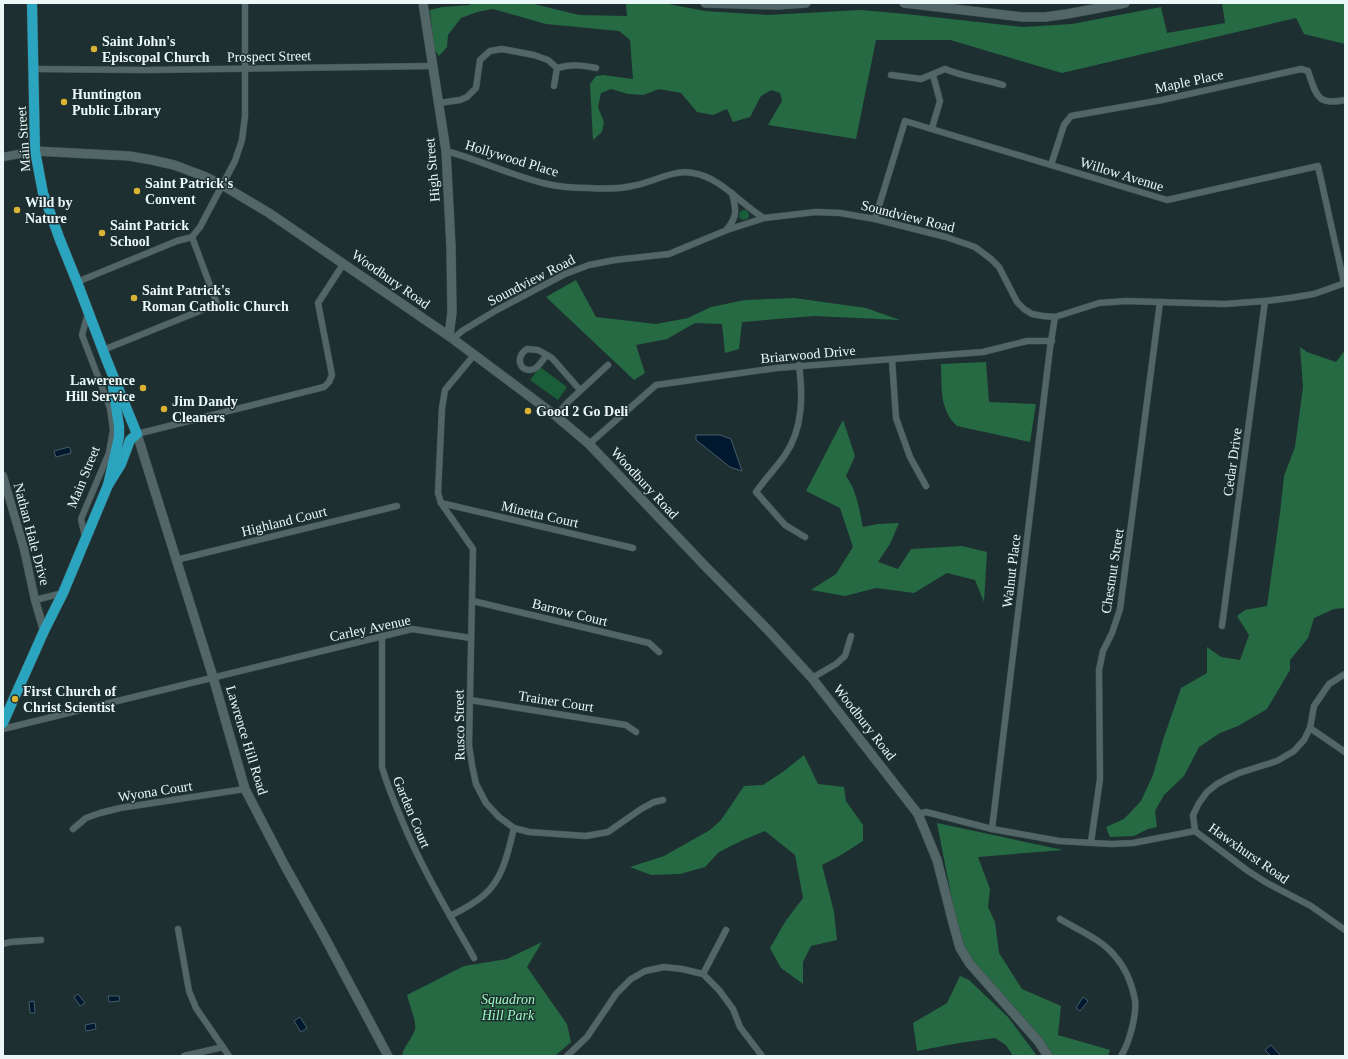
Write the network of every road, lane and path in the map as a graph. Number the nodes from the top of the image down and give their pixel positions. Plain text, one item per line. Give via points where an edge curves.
1 (32, 3) edge
2 (245, 3) edge
3 (423, 3) edge
4 (705, 3) edge
5 (806, 3) edge
6 (904, 3) edge
7 (1125, 3) edge
8 (742, 4) edge
9 (433, 66) junction
10 (245, 68) junction
11 (557, 68) junction
12 (596, 68) dead end
13 (33, 69) junction
14 (891, 75) dead end
15 (933, 75) junction
16 (1003, 85) dead end
17 (554, 86) dead end
18 (1345, 100) edge
19 (439, 103) junction
20 (932, 128) junction
21 (35, 151) junction
22 (446, 151) junction
23 (3, 157) edge
24 (1051, 165) junction
25 (222, 185) junction
26 (732, 194) junction
27 (764, 218) junction
28 (875, 219) junction
29 (727, 230) junction
30 (192, 237) junction
31 (344, 263) junction
32 (77, 282) junction
33 (1345, 283) edge
34 (1265, 301) junction
35 (1160, 302) junction
36 (88, 312) junction
37 (1055, 317) junction
38 (451, 337) junction
39 (1052, 341) junction
40 (103, 350) junction
41 (547, 354) dead end
42 (474, 355) junction
43 (892, 360) junction
44 (107, 361) junction
45 (608, 365) dead end
46 (799, 365) junction
47 (580, 390) junction
48 (556, 416) junction
49 (137, 434) junction
50 (589, 444) junction
51 (3, 476) edge
52 (108, 485) junction
53 (926, 486) dead end
54 (441, 503) junction
55 (397, 506) dead end
56 (805, 537) dead end
57 (86, 539) junction
58 (633, 548) dead end
59 (176, 560) junction
60 (63, 593) junction
61 (35, 600) junction
62 (473, 601) junction
63 (1222, 626) dead end
64 (44, 631) junction
65 (382, 636) junction
66 (851, 636) dead end
67 (471, 638) junction
68 (659, 652) dead end
69 (1345, 674) edge
70 (213, 677) junction
71 (812, 678) junction
72 (470, 700) junction
73 (3, 723) edge
74 (1310, 728) junction
75 (3, 729) edge
76 (636, 732) dead end
77 (1345, 752) edge
78 (245, 789) junction
79 (663, 800) dead end
80 (918, 814) junction
81 (514, 828) junction
82 (992, 828) junction
83 (73, 829) dead end
84 (1195, 831) junction
85 (1091, 842) junction
86 (450, 916) junction
87 (1060, 919) dead end
88 (178, 929) dead end
89 (726, 930) dead end
90 (1345, 930) edge
91 (41, 940) dead end
92 (3, 944) edge
93 (474, 958) dead end
94 (703, 974) junction
95 (223, 1047) junction
96 (184, 1056) edge
97 (229, 1056) edge
98 (388, 1056) edge
99 (567, 1056) edge
100 (762, 1056) edge
101 (1048, 1056) edge
102 (1121, 1056) edge

1 - 13 main road, Main Street
2 - 10 street
3 - 9 main road, High Street
4 - 8 main road
5 - 8 main road
6 - 7 main road via 1023,17 1045,17
9 - 10 street, Prospect Street
9 - 19 main road, High Street
10 - 13 street, Prospect Street
10 - 25 street via 242,140 235,161
11 - 12 street via 574,65
11 - 17 street
11 - 19 street via 548,60 534,55 502,49 490,50 480,60 476,88 460,100
13 - 21 main road, Main Street
14 - 15 street via 921,79
15 - 16 street via 945,69
15 - 20 street via 940,101
18 - 24 street, Maple Place via 1322,100 1316,93 1308,71 1301,69 1162,100 1084,113 1071,116 1064,125
19 - 22 main road, High Street
20 - 24 street, Willow Avenue
20 - 28 street, Willow Avenue via 905,121
21 - 23 street
21 - 25 main road, Woodbury Road via 135,157 174,165
21 - 32 main road, Main Street via 43,192
22 - 26 street, Hollywood Place via 531,180 557,186 632,186 692,172 707,176
22 - 38 main road, High Street via 451,247
24 - 33 street, Willow Avenue via 1167,200 1318,166
25 - 30 street
25 - 31 main road, Woodbury Road
26 - 27 street, Hollywood Place
26 - 29 street via 736,208 734,221
27 - 28 street, Soundview Road via 816,212
27 - 29 street, Soundview Road
28 - 37 street, Soundview Road via 975,246 1000,267 1017,302 1024,309 1032,314
29 - 38 street, Soundview Road via 669,254 589,265 565,274
30 - 32 street via 175,241
30 - 40 street via 217,304
31 - 38 main road, Woodbury Road
31 - 49 street via 318,302 332,375 324,388
32 - 36 main road, Main Street
33 - 34 street, Soundview Road via 1314,294
34 - 35 street, Soundview Road via 1225,304
34 - 63 street, Cedar Drive
35 - 37 street, Soundview Road via 1099,303
35 - 85 street, Chestnut Street via 1120,610 1103,650 1099,670 1100,779
36 - 40 main road, Main Street
36 - 57 street, Main Street via 82,335 110,408 113,430 109,453 81,519
37 - 39 street, Walnut Place
38 - 42 main road, Woodbury Road
39 - 43 street, Briarwood Drive via 1027,341 983,352
39 - 82 street, Walnut Place
40 - 44 main road, Main Street
41 - 47 street
42 - 48 main road, Woodbury Road
42 - 54 street via 445,390 438,493
43 - 46 street, Briarwood Drive
43 - 53 street via 896,418 910,457
44 - 49 main road, Main Street
44 - 52 main road, Main Street via 119,426 118,448
45 - 47 street
46 - 50 street, Briarwood Drive via 656,384
46 - 56 street via 802,386 801,409 796,433 785,454 756,492 785,525
47 - 48 street
48 - 50 main road, Woodbury Road
49 - 52 main road, Main Street via 130,440 121,464
49 - 59 main road, Lawrence Hill Road
50 - 71 main road, Woodbury Road
51 - 61 street, Nathan Hale Drive via 24,549
52 - 57 main road, Main Street
54 - 58 street, Minetta Court
54 - 62 street via 473,550
55 - 59 street, Highland Court
57 - 60 main road, Main Street
59 - 70 main road, Lawrence Hill Road
60 - 61 street, Nathan Hale Drive
60 - 64 main road, Main Street
61 - 64 street, Nathan Hale Drive
62 - 67 street
62 - 68 street, Barrow Court via 649,643
64 - 73 main road, Main Street
65 - 67 street, Carley Avenue via 412,629
65 - 70 street, Carley Avenue
65 - 86 street, Garden Court via 382,767 386,784 412,845
66 - 71 street via 845,656
67 - 72 street, Rusco Street
69 - 74 street via 1329,684 1314,706
70 - 75 street, Carley Avenue
70 - 78 main road, Lawrence Hill Road
71 - 80 main road, Woodbury Road
72 - 76 street, Trainer Court via 626,725
72 - 81 street, Rusco Street via 470,745 476,784 486,803 498,817
74 - 77 street
74 - 84 street via 1294,751 1277,761 1239,772 1207,792 1193,816
78 - 83 street, Wyona Court via 120,808 86,818
78 - 98 main road, Lawrence Hill Road
79 - 81 street, Rusco Street via 641,809 608,832 586,836 529,832
80 - 82 street, Hawxhurst Road via 926,812
80 - 101 main road, Woodbury Road via 938,860 960,948 970,964 1038,1041
81 - 86 street via 496,882 485,895
82 - 85 street, Hawxhurst Road via 1059,841
84 - 85 street, Hawxhurst Road via 1133,843
84 - 90 street, Hawxhurst Road via 1254,875 1310,906
86 - 93 street, Garden Court
87 - 102 street via 1101,943 1114,955 1128,976 1135,1001 1133,1026
88 - 95 street via 190,992 196,1008
89 - 94 street
91 - 92 street
94 - 99 street via 664,967 645,971 631,979 616,994 587,1037
94 - 100 street via 720,990 733,1009 740,1027
95 - 96 street
95 - 97 street

